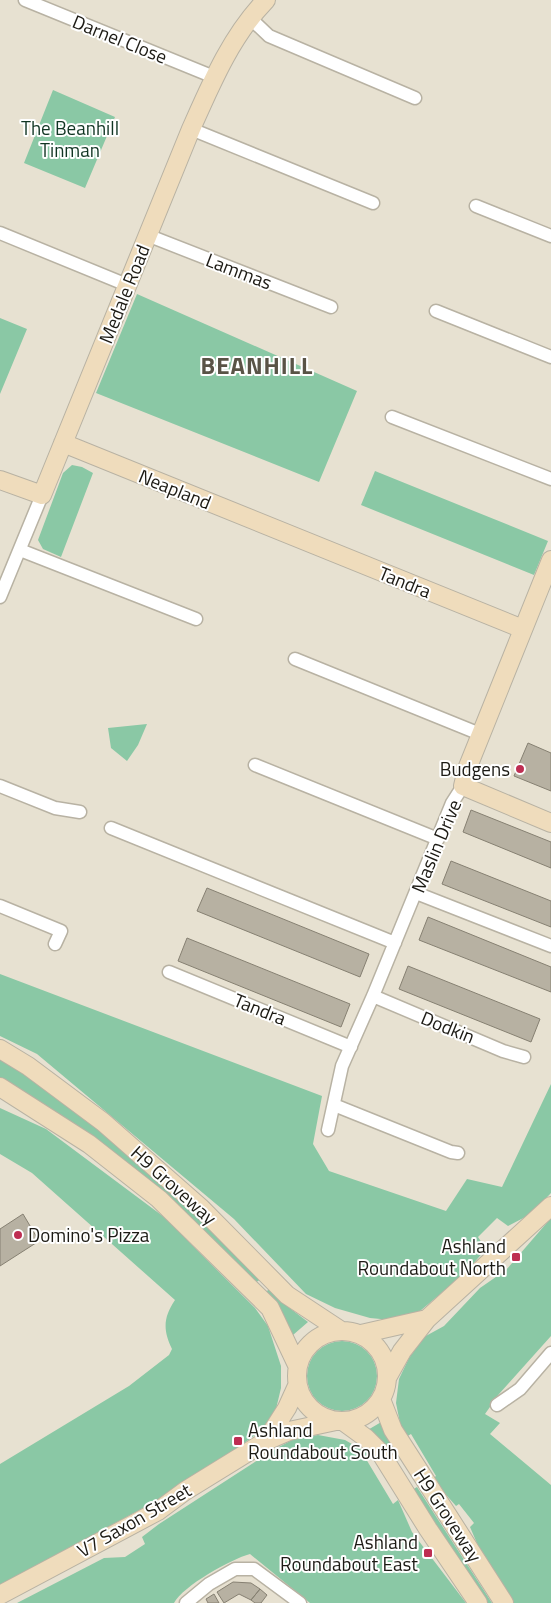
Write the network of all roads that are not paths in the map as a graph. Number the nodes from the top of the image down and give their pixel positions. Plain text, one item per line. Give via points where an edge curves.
1 (26, 0) edge
2 (266, 0) edge
3 (249, 18) junction
4 (214, 77) junction
5 (415, 98) dead end
6 (191, 129) junction
7 (373, 203) dead end
8 (476, 206) dead end
9 (0, 233) edge
10 (147, 235) junction
11 (551, 236) edge
12 (127, 285) junction
13 (331, 307) dead end
14 (436, 311) dead end
15 (551, 357) edge
16 (392, 417) dead end
17 (62, 444) junction
18 (551, 479) edge
19 (0, 480) edge
20 (42, 495) junction
21 (287, 535) joint
22 (20, 550) junction
23 (551, 560) edge
24 (0, 597) edge
25 (196, 619) dead end
26 (523, 629) junction
27 (295, 659) dead end
28 (480, 734) junction
29 (255, 765) dead end
30 (0, 786) edge
31 (463, 786) junction
32 (80, 812) dead end
33 (551, 823) edge
34 (111, 828) dead end
35 (438, 839) junction
36 (416, 893) junction
37 (0, 906) edge
38 (394, 943) junction
39 (55, 944) dead end
40 (551, 946) edge
41 (170, 972) dead end
42 (373, 996) junction
43 (351, 1047) junction
44 (0, 1049) edge
45 (524, 1057) dead end
46 (0, 1087) edge
47 (0, 1095) edge
48 (334, 1105) junction
49 (55, 1121) junction
50 (328, 1130) dead end
51 (458, 1153) dead end
52 (551, 1206) edge
53 (427, 1319) junction
54 (340, 1330) junction
55 (361, 1334) junction
56 (551, 1353) edge
57 (298, 1365) junction
58 (388, 1376) junction
59 (298, 1386) junction
60 (381, 1399) junction
61 (497, 1405) dead end
62 (340, 1421) junction
63 (266, 1441) junction
64 (0, 1595) edge
65 (186, 1603) edge
66 (300, 1603) edge
67 (478, 1603) edge
68 (504, 1603) edge

1 - 4 street, Darnel Close
2 - 3 street, Medale Road
3 - 4 street, Medale Road
3 - 5 street via 269,36
4 - 6 street, Medale Road
6 - 7 street
6 - 10 street, Medale Road
8 - 11 street
9 - 12 street
10 - 12 street, Medale Road
10 - 13 street, Lammas
12 - 17 street, Medale Road
14 - 15 street
16 - 18 street
17 - 20 street, Medale Road
17 - 21 street, Neapland
19 - 20 street
20 - 22 street, Medale Road
21 - 26 street, Tandra
22 - 24 street, Medale Road
22 - 25 street
23 - 26 street, Maslin Drive
26 - 28 street, Maslin Drive
27 - 28 street
28 - 31 street, Maslin Drive
29 - 35 street
30 - 32 street via 55,808
31 - 33 street
31 - 35 street, Maslin Drive via 452,802
34 - 38 street
35 - 36 street, Maslin Drive
36 - 38 street, Maslin Drive
36 - 40 street
37 - 39 street via 62,926
38 - 42 street, Maslin Drive
41 - 43 street, Tandra
42 - 43 street, Maslin Drive
42 - 45 street, Dodkin
43 - 48 street, Maslin Drive via 342,1066
44 - 54 street, H9 Groveway via 103,1122 202,1208 287,1295
46 - 49 street, H9 Groveway
47 - 49 street
48 - 50 street, Maslin Drive
48 - 51 street
49 - 57 street, H9 Groveway via 90,1144 159,1199 233,1270 270,1308
52 - 53 street
53 - 55 street
53 - 58 street via 402,1351
54 - 55 street
54 - 57 street via 313,1340 303,1351
55 - 58 street via 380,1351
56 - 61 street via 520,1389
57 - 59 street
58 - 60 street
59 - 62 street via 302,1399 311,1410 323,1418
59 - 63 street, V7 Saxon Street
60 - 62 street via 372,1411 358,1419
60 - 68 street, H9 Groveway via 393,1430
62 - 63 street, V7 Saxon Street via 289,1431
62 - 67 street, H9 Groveway via 380,1452
63 - 64 street, V7 Saxon Street via 158,1511
65 - 66 street via 209,1584 235,1570 254,1569

